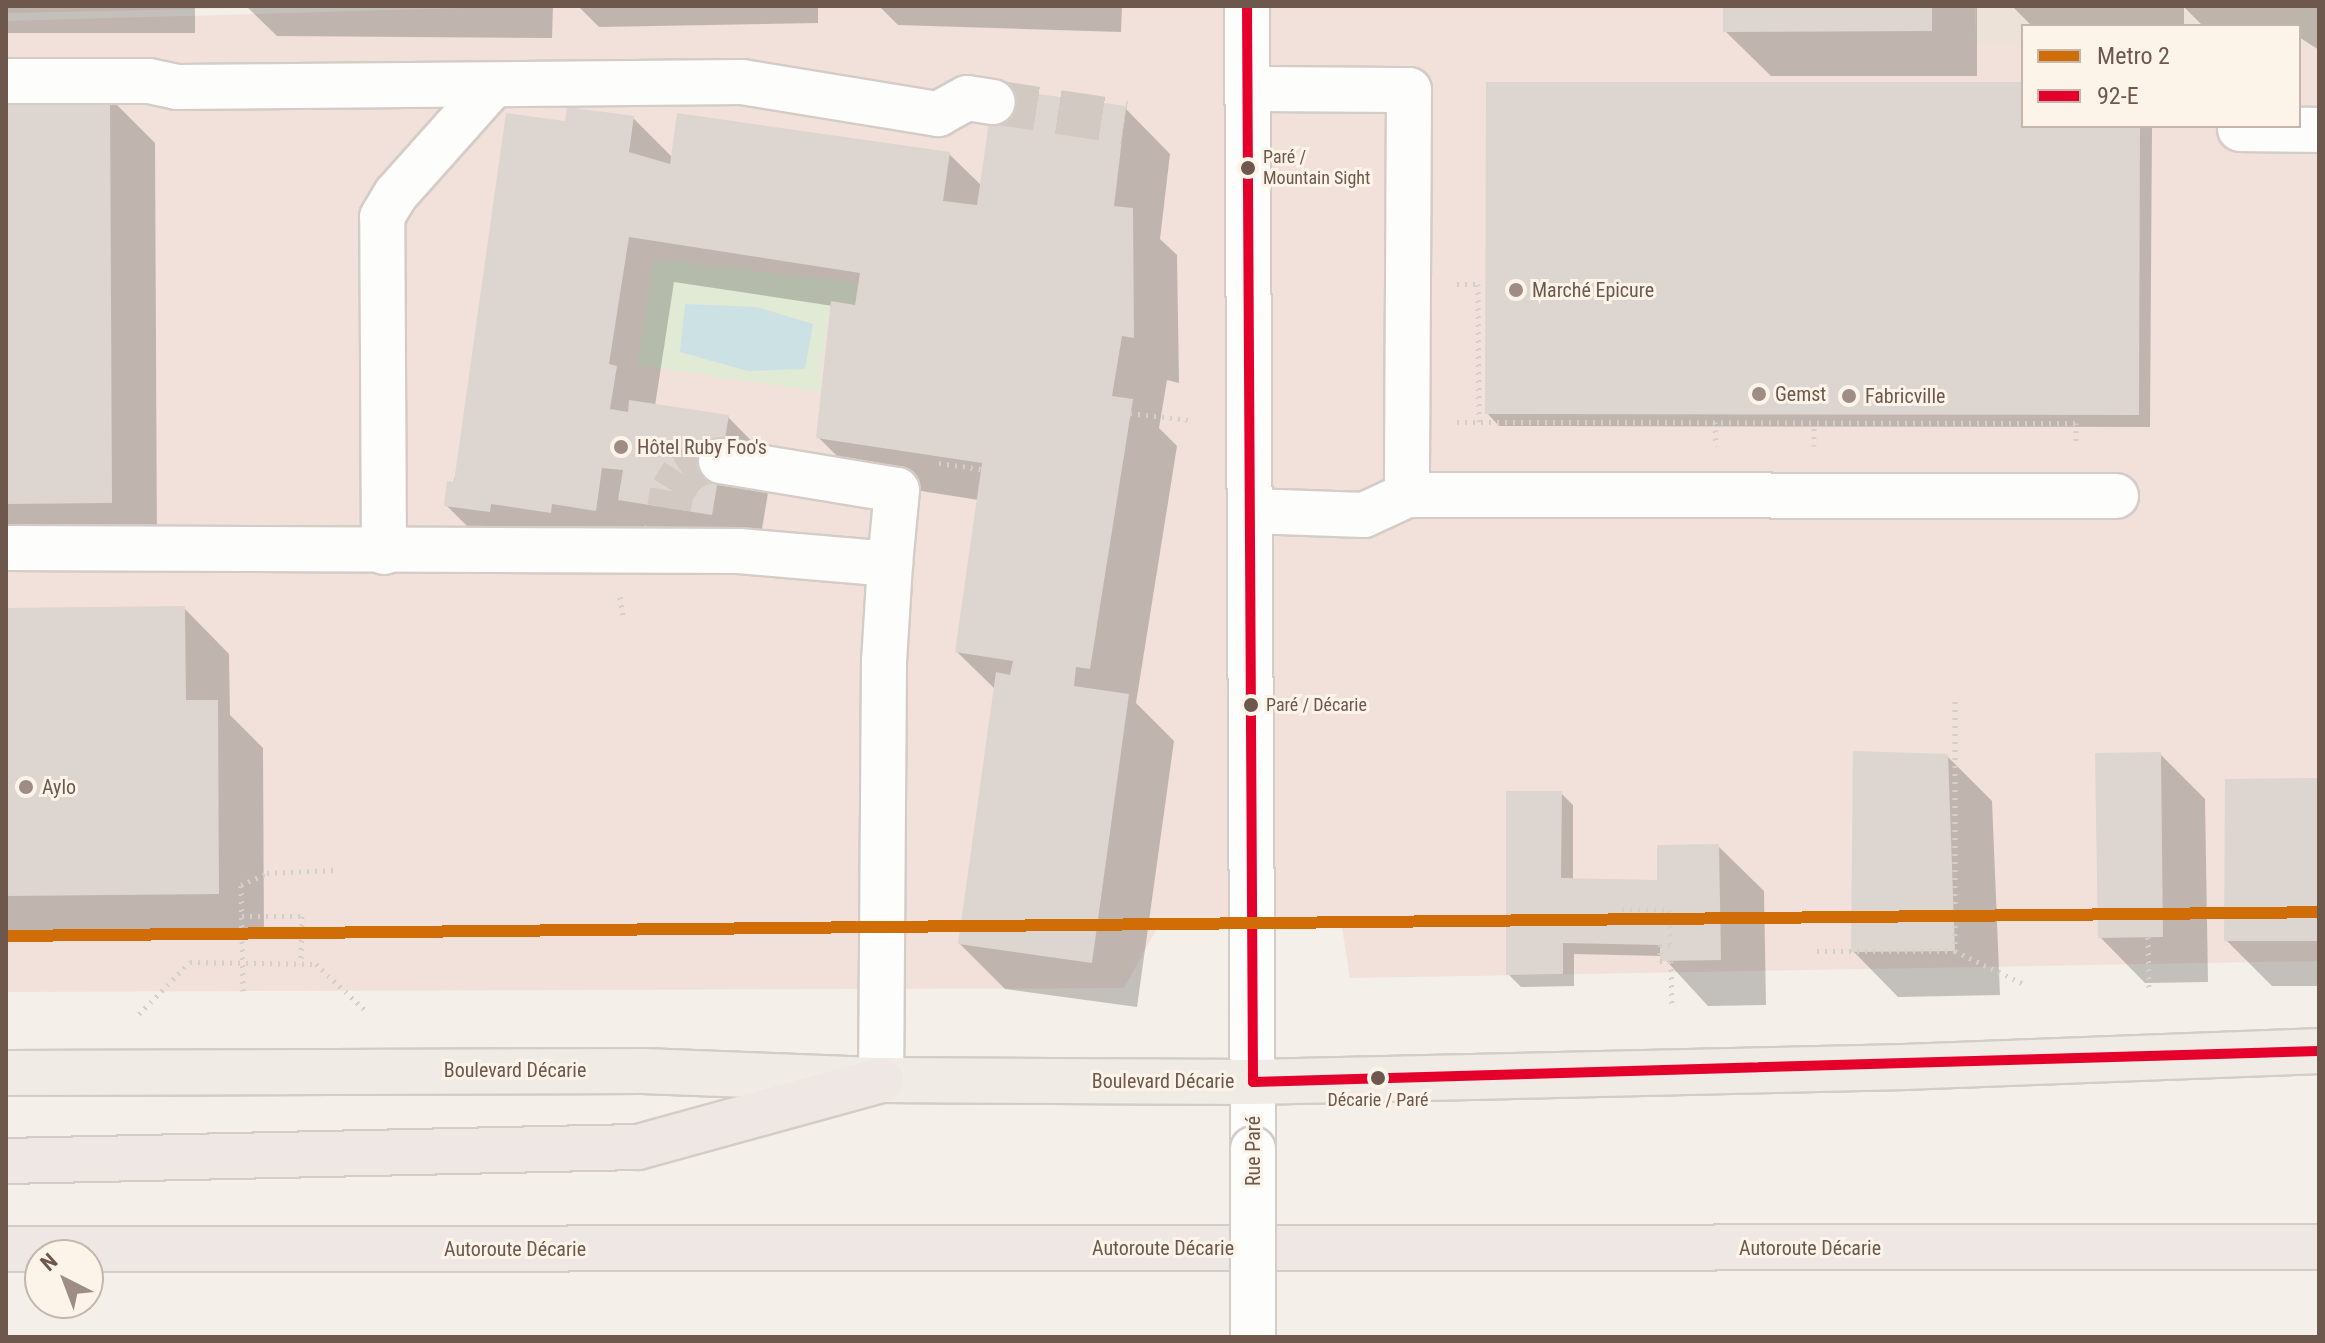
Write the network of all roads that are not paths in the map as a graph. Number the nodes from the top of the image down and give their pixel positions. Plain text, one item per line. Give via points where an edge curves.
1 (1247, 6) edge
2 (6, 81) edge
3 (493, 85) junction
4 (1247, 89) junction
5 (993, 102) tunnel mouth
6 (2240, 129) dead end
7 (2319, 130) edge
8 (721, 461) tunnel mouth
9 (1407, 495) junction
10 (2116, 496) dead end
11 (1250, 511) junction
12 (6, 548) edge
13 (384, 552) junction
14 (890, 564) junction
15 (2319, 1051) edge
16 (6, 1073) edge
17 (881, 1080) junction
18 (1253, 1082) junction
19 (6, 1161) edge
20 (2319, 1247) edge
21 (6, 1249) edge
22 (1253, 1337) edge

1 - 4 street, Rue Paré
2 - 3 street
3 - 5 street via 742,82 938,114 967,98
3 - 13 street via 396,194 382,217
4 - 9 street via 1409,90
4 - 11 street, Rue Paré
6 - 7 street
8 - 14 street via 897,490
9 - 10 street
9 - 11 street via 1364,515
11 - 18 street, Rue Paré
12 - 13 street
13 - 14 street via 739,551
14 - 17 street via 884,661
15 - 18 main road, Boulevard Décarie
16 - 17 main road, Boulevard Décarie via 628,1071
17 - 18 main road, Boulevard Décarie
17 - 19 highway via 638,1147
18 - 22 street, Rue Paré, bridge
20 - 21 highway, Autoroute Décarie

